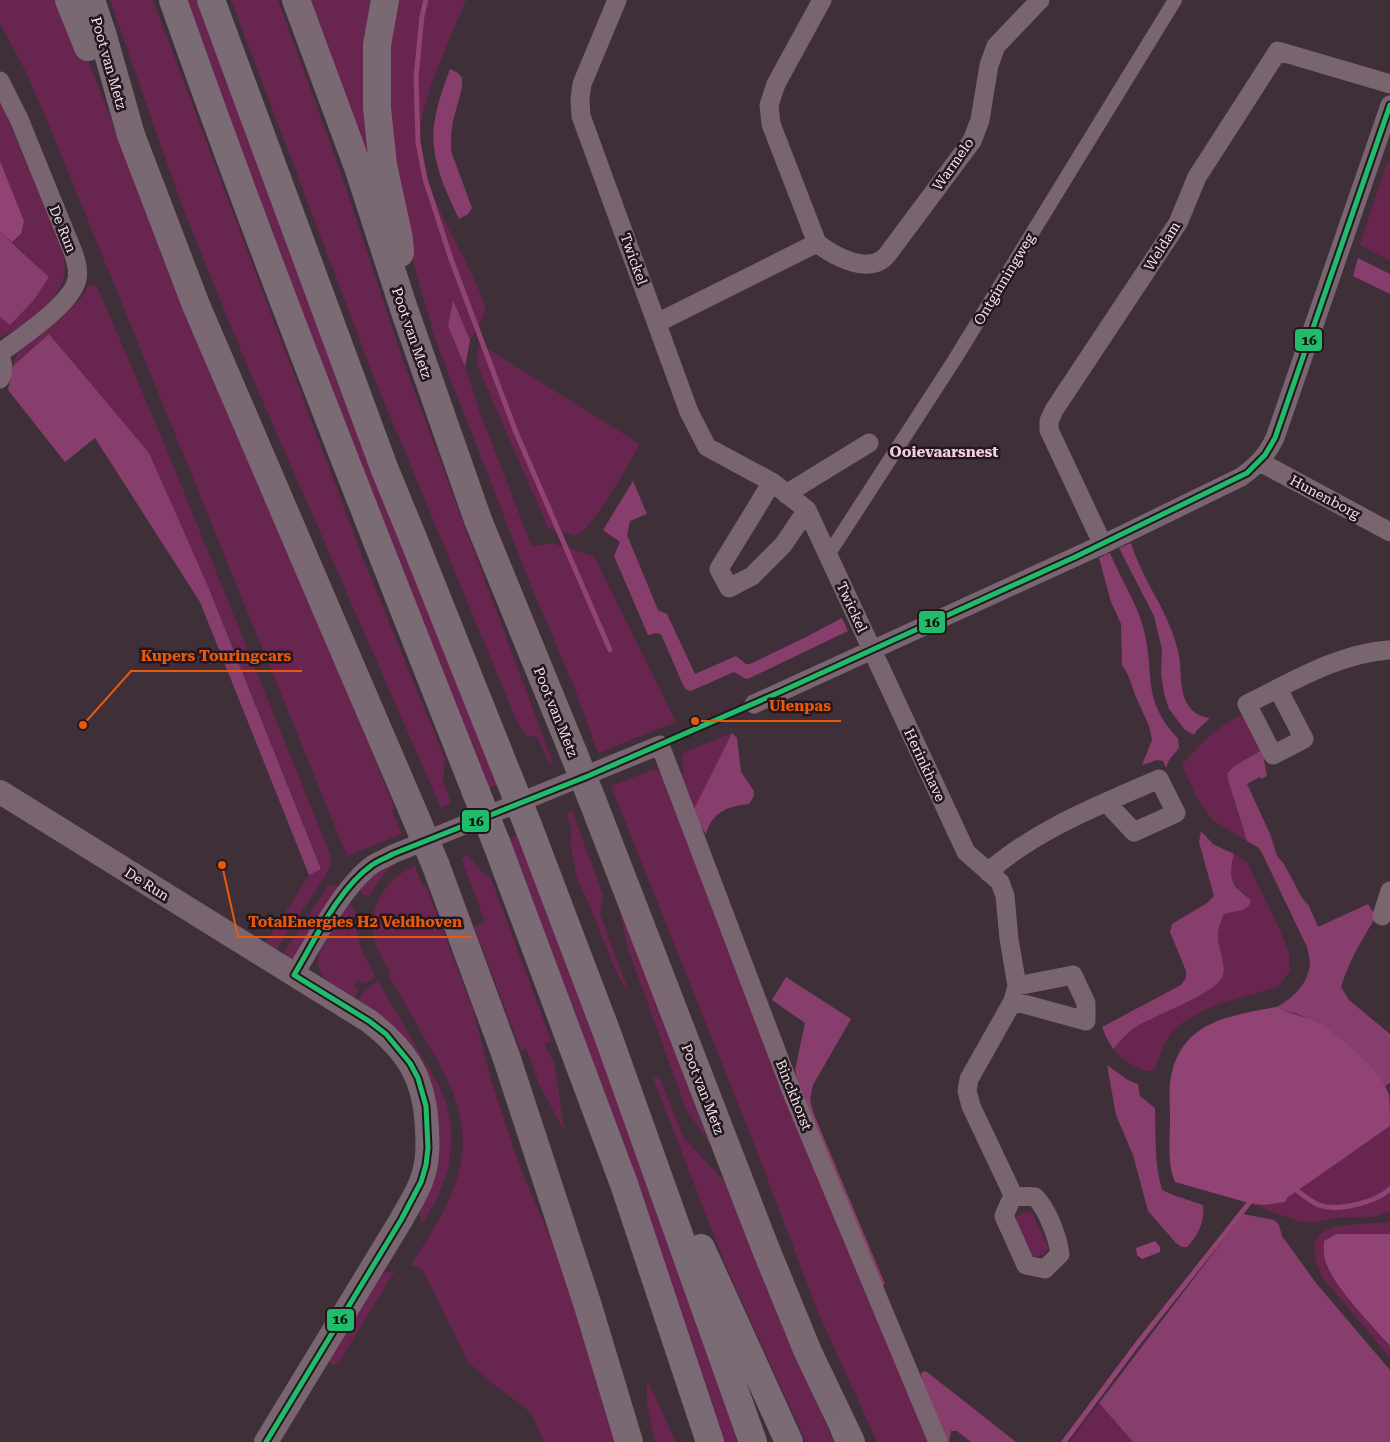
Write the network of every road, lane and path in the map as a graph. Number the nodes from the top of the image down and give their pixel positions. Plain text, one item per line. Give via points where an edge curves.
1 (70, 0) edge
2 (90, 0) edge
3 (173, 0) edge
4 (211, 0) edge
5 (296, 0) edge
6 (385, 0) edge
7 (617, 0) edge
8 (822, 0) edge
9 (1040, 0) edge
10 (1175, 0) edge
11 (0, 81) edge
12 (1390, 84) edge
13 (1390, 104) edge
14 (131, 135) junction
15 (817, 243) junction
16 (404, 309) junction
17 (657, 323) junction
18 (0, 353) edge
19 (0, 357) edge
20 (0, 379) edge
21 (869, 443) dead end
22 (1260, 462) junction
23 (779, 488) junction
24 (807, 510) junction
25 (1390, 532) edge
26 (1103, 545) junction
27 (828, 554) junction
28 (872, 650) junction
29 (1389, 655) edge
30 (1278, 688) dead end
31 (754, 704) dead end
32 (0, 792) edge
33 (1106, 802) dead end
34 (988, 872) junction
35 (1390, 891) edge
36 (1390, 913) edge
37 (294, 975) junction
38 (648, 1152) junction
39 (1012, 1195) dead end
40 (848, 1437) edge
41 (266, 1442) edge
42 (629, 1442) edge
43 (710, 1442) edge
44 (752, 1442) edge
45 (789, 1442) edge
46 (938, 1442) edge

1 - 14 highway via 92,58
2 - 14 highway, Poot van Metz
3 - 43 highway, bridge via 246,199 496,842 624,1184
4 - 38 highway, bridge via 385,470 509,778 607,1033
5 - 16 highway, Poot van Metz via 359,170
6 - 16 highway via 377,45 377,108 383,165 399,239
7 - 17 street, Twickel via 582,84 581,116
8 - 15 street via 776,84 769,105 771,124
9 - 15 street, Warmelo via 996,46 989,65 980,120 972,141 882,260 866,265 832,254
10 - 27 street, Ontginningweg via 955,359
11 - 18 street, De Run via 19,119 73,252 78,278 66,299
12 - 26 street, Weldam via 1278,51 1196,177 1178,223 1049,421 1049,430
13 - 22 street via 1275,438
14 - 42 highway, Poot van Metz, bridge via 196,305 436,866 509,1065
15 - 17 street
16 - 40 highway, Poot van Metz, bridge via 478,520 593,802 768,1256
17 - 23 street, Twickel via 689,412 708,447
19 - 20 street via 3,371
21 - 23 street
22 - 25 street, Hunenborg
22 - 26 street via 1241,477
23 - 24 street, Twickel
23 - 24 street via 719,569 729,588 752,576 783,545
24 - 27 street, Twickel
26 - 28 street
27 - 28 street, Twickel
28 - 31 street
28 - 34 street, Herinkhave via 966,852
29 - 30 street via 1368,652 1326,665
32 - 37 street, De Run
33 - 34 street via 1030,841
34 - 39 street, Herinkhave via 1000,882 1005,896 1015,994 969,1079 967,1091
35 - 36 street via 1382,916
37 - 41 street, De Run via 369,1021 386,1034 410,1063 426,1106 428,1148 421,1182 402,1220
37 - 46 street, Binckhorst via 339,902 372,865 660,745 794,1095
38 - 44 highway
38 - 45 highway via 681,1204

